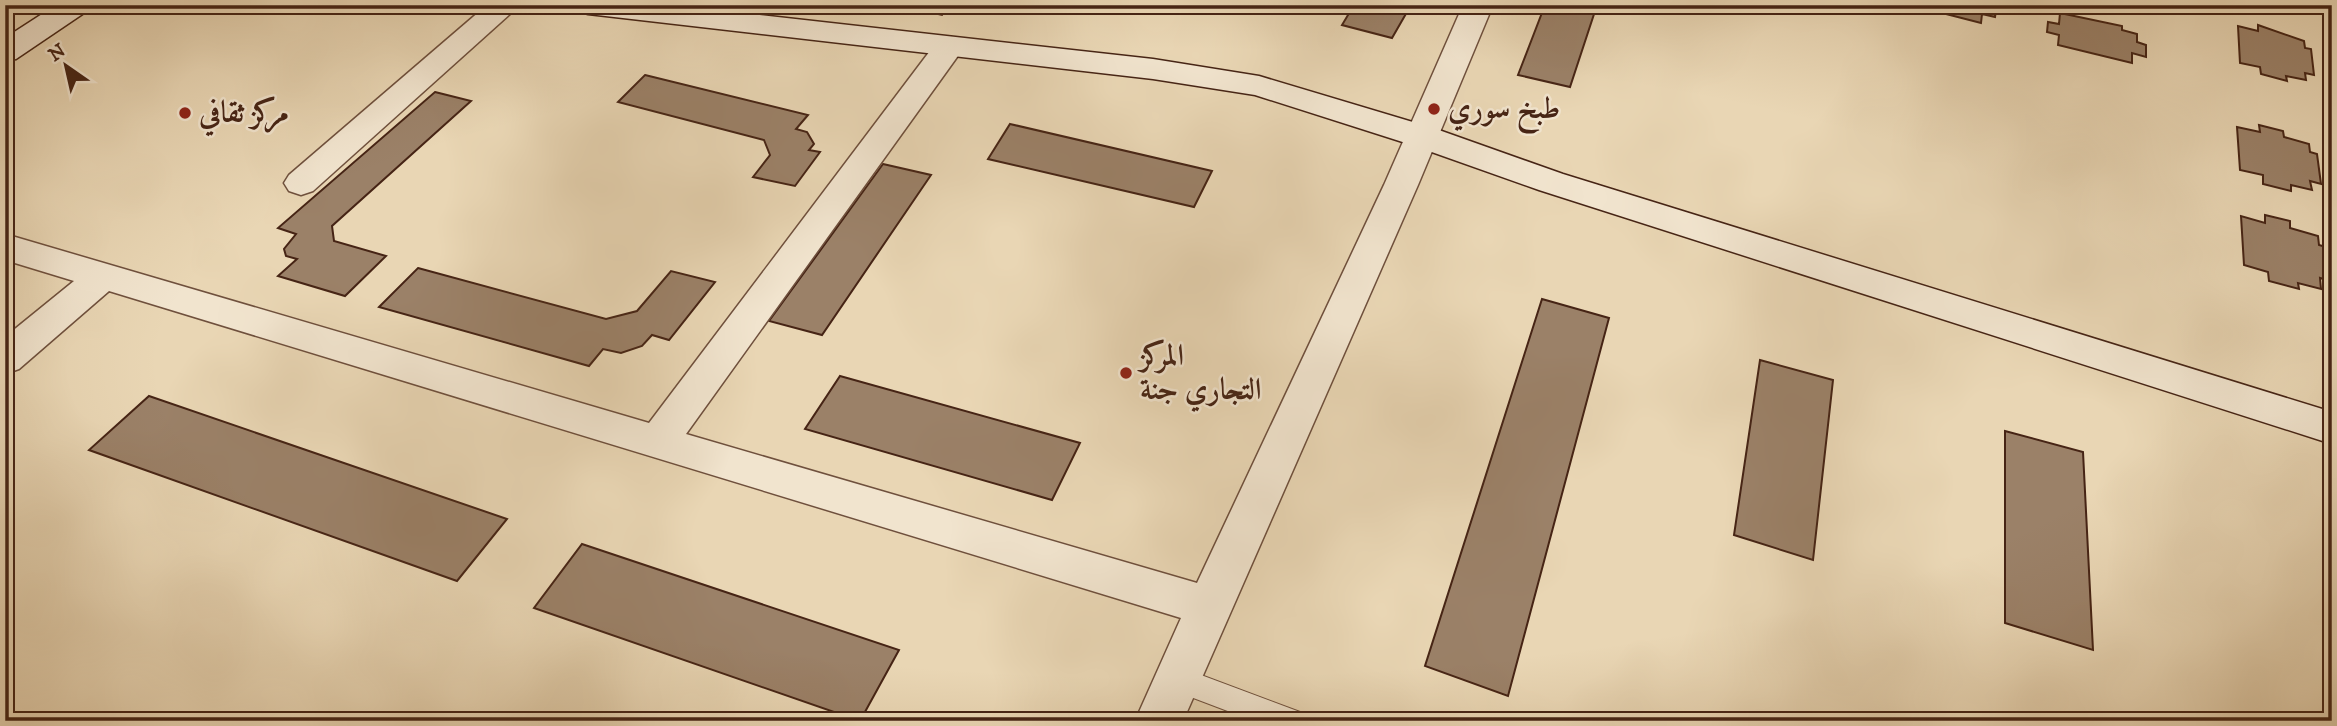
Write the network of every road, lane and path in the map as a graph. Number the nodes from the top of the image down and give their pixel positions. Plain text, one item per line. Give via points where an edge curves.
1 (45, 5) edge
2 (77, 5) edge
3 (505, 5) edge
4 (588, 5) edge
5 (1478, 5) edge
6 (681, 11) edge
7 (5, 30) edge
8 (950, 46) junction
9 (5, 52) edge
10 (1424, 137) junction
11 (301, 183) dead end
12 (5, 247) edge
13 (102, 277) junction
14 (5, 359) edge
15 (2332, 428) edge
16 (657, 442) junction
17 (1207, 606) junction
18 (1177, 679) junction
19 (1159, 721) edge
20 (1290, 721) edge

1 - 7 street
2 - 9 street
3 - 11 street
4 - 6 street
5 - 10 street
6 - 8 street
8 - 10 street via 1259,86
8 - 16 street
10 - 15 street via 1551,182
10 - 17 street
12 - 13 street
13 - 14 street
13 - 16 street
16 - 17 street
17 - 18 street
18 - 19 street
18 - 20 lane

